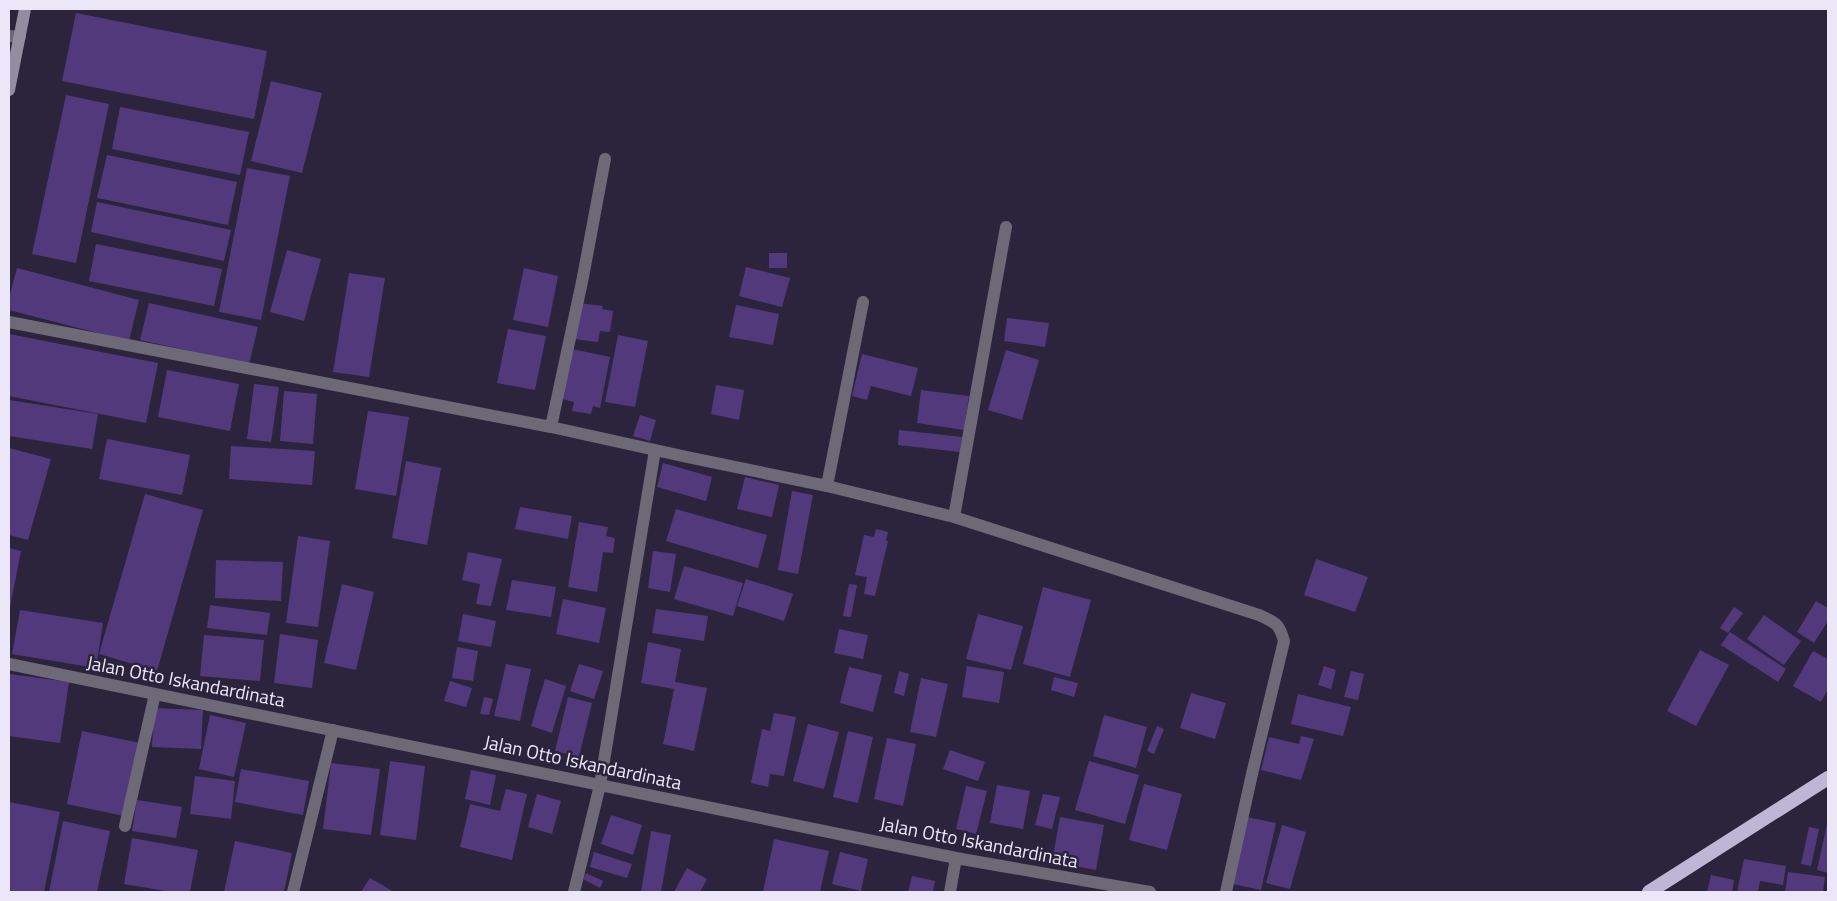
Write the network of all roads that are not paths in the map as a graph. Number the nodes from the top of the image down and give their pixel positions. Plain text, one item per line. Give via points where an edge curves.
1 (25, 9) edge
2 (14, 37) edge
3 (9, 90) edge
4 (605, 159) dead end
5 (1006, 227) dead end
6 (863, 302) dead end
7 (9, 322) edge
8 (551, 427) junction
9 (655, 450) junction
10 (827, 486) junction
11 (954, 517) junction
12 (9, 664) edge
13 (155, 694) junction
14 (333, 730) junction
15 (1828, 778) edge
16 (600, 785) junction
17 (125, 826) dead end
18 (956, 858) junction
19 (293, 892) edge
20 (574, 892) edge
21 (950, 892) edge
22 (1150, 892) edge
23 (1226, 892) edge
24 (1649, 892) edge

1 - 2 main road
2 - 3 main road
4 - 8 street
5 - 11 street
6 - 10 street
7 - 8 street
8 - 9 street
9 - 10 street
9 - 16 street
10 - 11 street
11 - 23 street via 1276,622 1284,642
12 - 13 street, Jalan Otto Iskandardinata
13 - 14 street, Jalan Otto Iskandardinata
13 - 17 street
14 - 16 street, Jalan Otto Iskandardinata
14 - 19 street
15 - 24 highway
16 - 18 street, Jalan Otto Iskandardinata
16 - 20 street
18 - 21 street
18 - 22 street, Jalan Otto Iskandardinata

